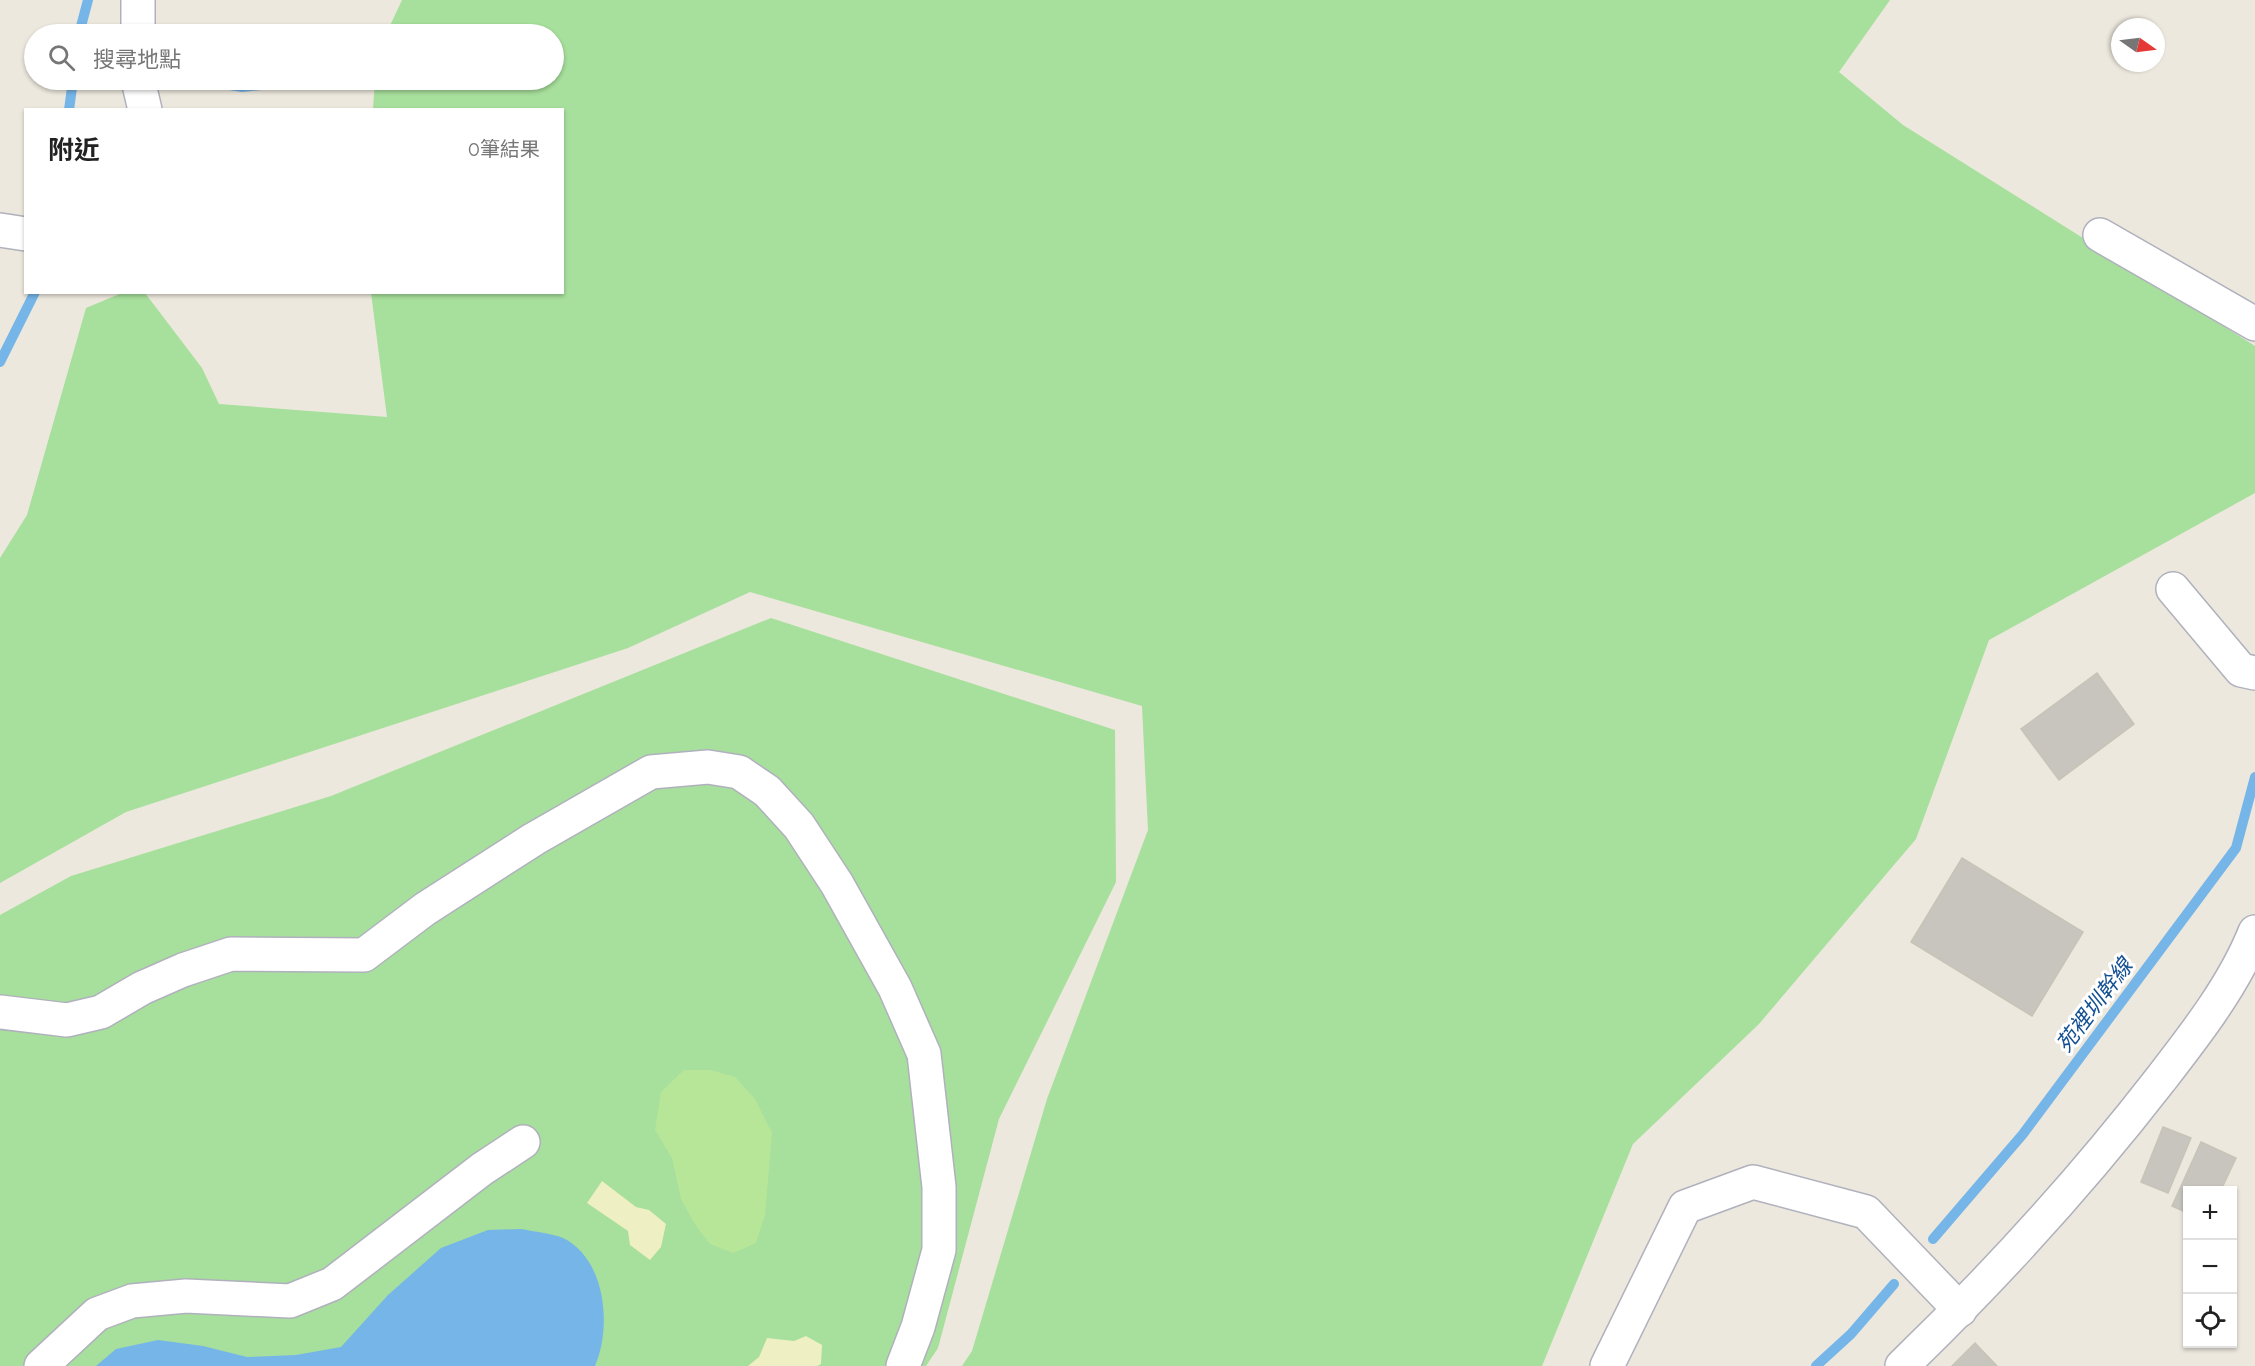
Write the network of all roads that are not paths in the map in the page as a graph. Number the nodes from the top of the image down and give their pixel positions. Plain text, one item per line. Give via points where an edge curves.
1 (138, 0) edge
2 (138, 24) edge
3 (140, 90) edge
4 (145, 108) edge
5 (0, 230) edge
6 (24, 234) edge
7 (2100, 235) dead end
8 (2255, 324) edge
9 (2173, 589) dead end
10 (2255, 673) edge
11 (2255, 932) edge
12 (0, 1012) edge
13 (523, 1142) dead end
14 (1960, 1310) junction
15 (41, 1366) edge
16 (903, 1366) edge
17 (1607, 1366) edge
18 (1902, 1366) edge

1 - 2 street
3 - 4 street
5 - 6 street
7 - 8 street
9 - 10 street via 2241,670
11 - 14 street via 2245,958 2182,1051 2104,1152
12 - 16 street via 67,1020 101,1012 183,969 231,954 364,954 425,909 534,839 651,772 708,767 739,772 767,790 799,826 895,988 924,1054 939,1187 939,1250
13 - 15 street via 332,1284 290,1301 186,1296 132,1301 97,1314
14 - 17 street via 1866,1212 1753,1182 1685,1207
14 - 18 street

